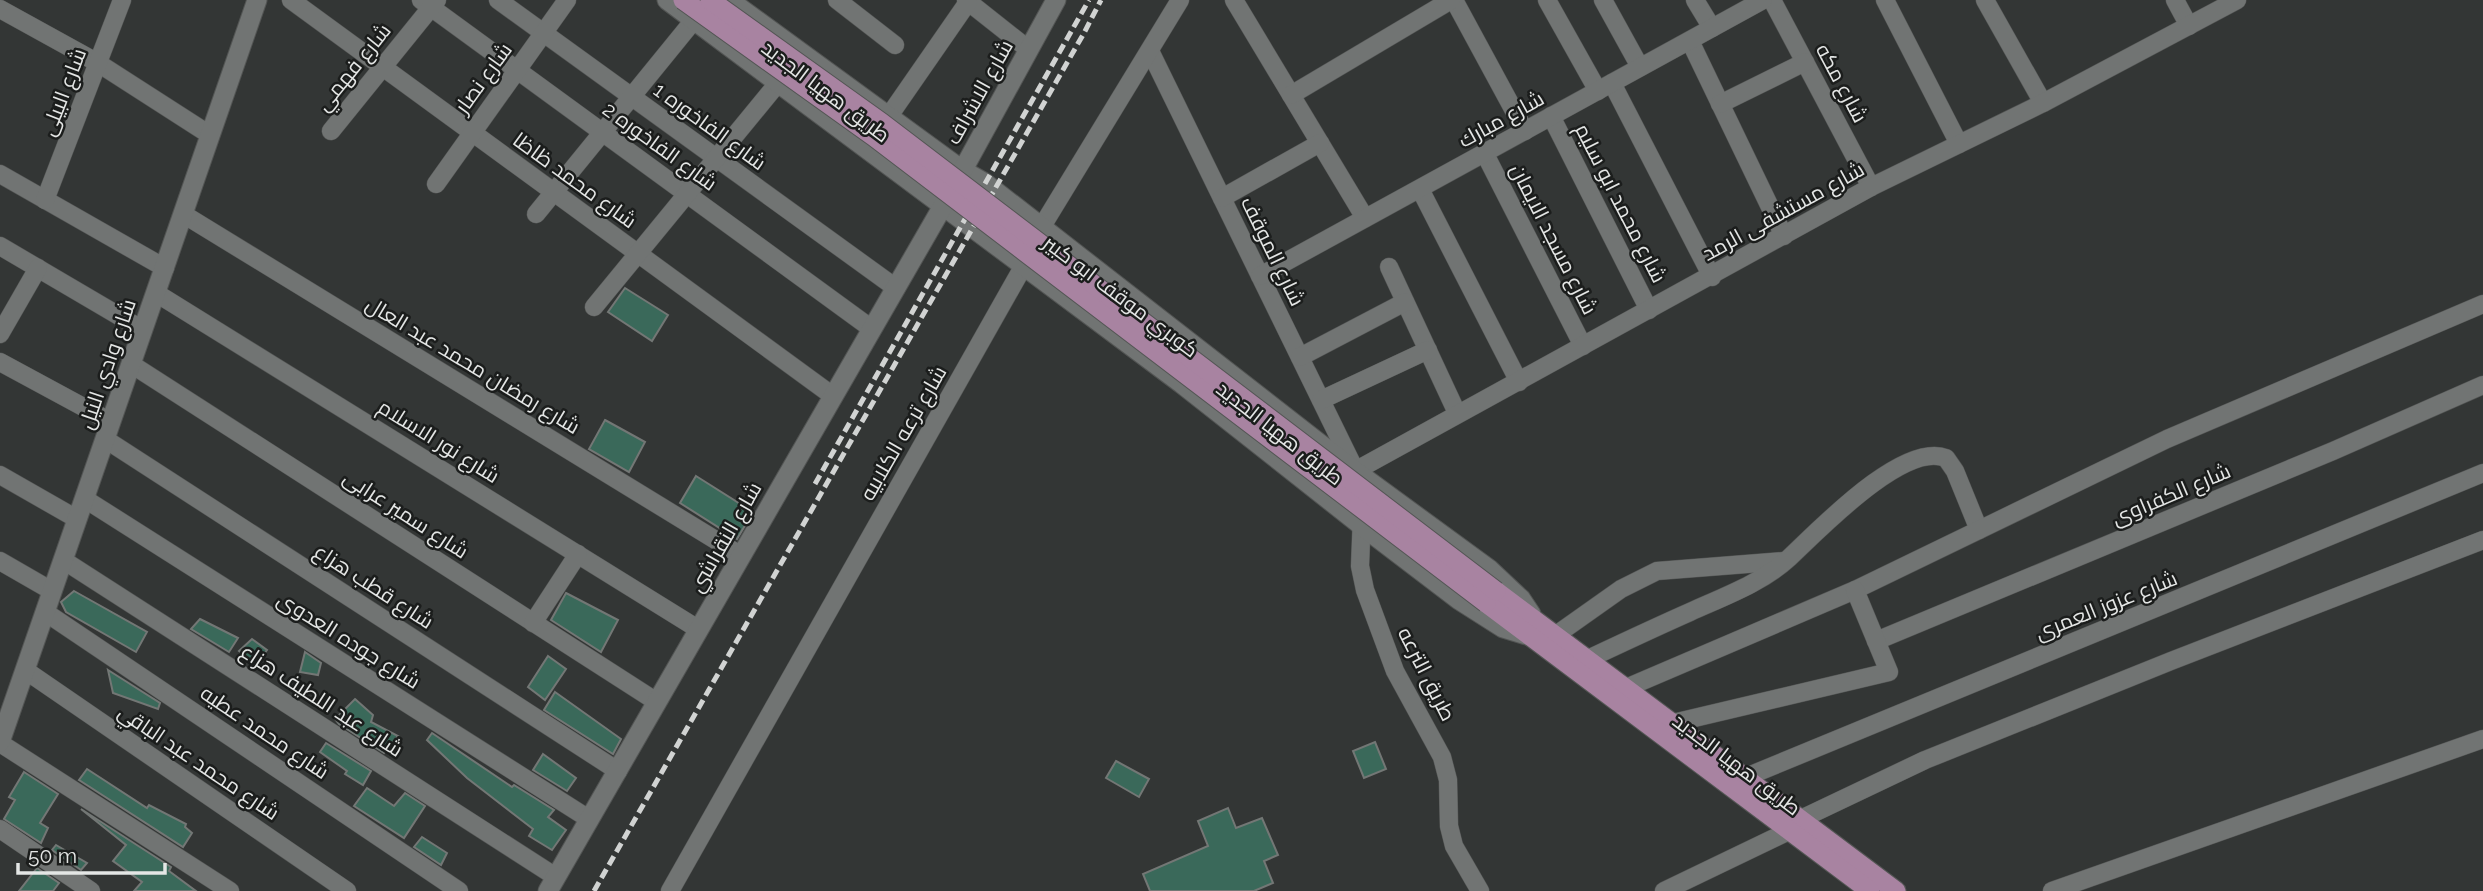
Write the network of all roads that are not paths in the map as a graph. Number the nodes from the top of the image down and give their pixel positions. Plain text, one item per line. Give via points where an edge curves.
1 (3, 0) edge
2 (122, 0) edge
3 (291, 0) edge
4 (498, 0) edge
5 (567, 0) edge
6 (667, 0) edge
7 (683, 0) edge
8 (710, 0) edge
9 (729, 0) edge
10 (837, 0) edge
11 (1056, 0) edge
12 (1180, 0) edge
13 (1452, 0) edge
14 (1547, 0) edge
15 (1603, 0) edge
16 (1695, 0) edge
17 (1763, 0) edge
18 (1772, 0) edge
19 (1885, 0) edge
20 (1985, 0) edge
21 (2175, 0) edge
22 (2238, 0) edge
23 (254, 1) edge
24 (967, 1) edge
25 (1240, 2) edge
26 (430, 3) edge
27 (0, 8) edge
28 (1423, 8) edge
29 (694, 20) junction
30 (2189, 26) junction
31 (1712, 28) junction
32 (544, 33) junction
33 (1690, 41) junction
34 (895, 45) dead end
35 (1028, 48) junction
36 (1150, 51) junction
37 (1805, 62) junction
38 (98, 63) junction
39 (382, 67) junction
40 (1640, 67) junction
41 (517, 70) junction
42 (778, 83) junction
43 (1605, 87) junction
44 (1291, 95) junction
45 (632, 97) junction
46 (1720, 103) junction
47 (2043, 103) junction
48 (888, 116) junction
49 (1551, 117) junction
50 (331, 131) dead end
51 (1525, 131) junction
52 (472, 132) junction
53 (603, 133) junction
54 (211, 135) junction
55 (1320, 143) junction
56 (1959, 144) junction
57 (1485, 154) junction
58 (717, 158) junction
59 (962, 170) junction
60 (0, 174) edge
61 (436, 184) dead end
62 (1871, 187) junction
63 (1420, 189) junction
64 (554, 192) junction
65 (687, 194) junction
66 (1222, 198) junction
67 (45, 200) junction
68 (943, 206) junction
69 (183, 214) junction
70 (536, 214) dead end
71 (1365, 218) junction
72 (1041, 228) junction
73 (1784, 236) junction
74 (0, 246) edge
75 (638, 254) junction
76 (1023, 267) junction
77 (1389, 267) dead end
78 (38, 268) junction
79 (164, 268) junction
80 (1260, 276) junction
81 (1712, 276) junction
82 (896, 288) junction
83 (156, 293) junction
84 (1405, 302) junction
85 (2483, 304) edge
86 (594, 307) dead end
87 (1649, 310) junction
88 (872, 329) junction
89 (143, 330) junction
90 (0, 334) edge
91 (1583, 346) junction
92 (1428, 351) junction
93 (1300, 357) junction
94 (0, 362) edge
95 (131, 364) junction
96 (1519, 382) junction
97 (2483, 385) edge
98 (833, 396) junction
99 (1321, 400) junction
100 (1457, 413) junction
101 (108, 431) junction
102 (1355, 471) junction
103 (2483, 473) edge
104 (0, 475) edge
105 (85, 499) junction
106 (78, 519) junction
107 (1362, 526) junction
108 (1979, 530) junction
109 (2483, 540) edge
110 (578, 554) junction
111 (740, 555) junction
112 (63, 560) junction
113 (0, 561) edge
114 (1787, 561) junction
115 (1854, 590) junction
116 (52, 591) junction
117 (1491, 597) junction
118 (45, 612) junction
119 (533, 623) junction
120 (1531, 628) junction
121 (698, 629) junction
122 (1556, 635) junction
123 (1876, 641) junction
124 (1588, 659) junction
125 (25, 670) junction
126 (1626, 688) junction
127 (656, 702) junction
128 (1673, 723) junction
129 (2483, 739) edge
130 (0, 742) edge
131 (618, 771) junction
132 (1746, 777) junction
133 (589, 819) junction
134 (1795, 825) junction
135 (0, 829) edge
136 (552, 884) edge
137 (90, 891) edge
138 (230, 891) edge
139 (347, 891) edge
140 (459, 891) edge
141 (670, 891) edge
142 (1480, 891) edge
143 (1664, 891) edge
144 (1870, 891) edge
145 (1896, 891) edge
146 (2052, 891) edge

1 - 27 street
2 - 38 street, شارع البيلى
3 - 39 street, شارع محمد ظاظا
4 - 32 street, شارع الفاخوره 1
5 - 32 street, شارع نصار
6 - 29 street, طريق ههيا الجديد
7 - 117 main road, كوبري موقف ابو كبير, bridge via 873,136
8 - 117 main road, كوبري موقف ابو كبير, bridge via 882,123
9 - 48 street, طريق ههيا الجديد
10 - 34 street
11 - 35 street, شارع الاشراف
12 - 36 street, شارع ترعه الكلابيه
13 - 28 street
13 - 51 street
14 - 43 street
15 - 40 street
16 - 31 street
17 - 31 street, شارع مبارك
18 - 37 street, شارع مكه
19 - 56 street
20 - 47 street
21 - 30 street
22 - 30 street, شارع مستشفى الرمد
23 - 54 street, شارع وادي النيل
24 - 35 street
24 - 48 street
25 - 44 street
26 - 39 street, شارع فهمي
26 - 41 street, شارع الفاخوره 2
27 - 38 street
28 - 44 street
29 - 42 street, طريق ههيا الجديد
29 - 45 street
30 - 47 street, شارع مستشفى الرمد
31 - 33 street, شارع مبارك
32 - 41 street, شارع نصار
32 - 45 street, شارع الفاخوره 1
33 - 40 street, شارع مبارك
33 - 46 street
35 - 59 street, شارع الاشراف
36 - 66 street, شارع الموقف
36 - 72 street, شارع ترعه الكلابيه
37 - 46 street
37 - 62 street, شارع مكه
38 - 54 street
38 - 67 street, شارع البيلى
39 - 50 street, شارع فهمي
39 - 52 street, شارع محمد ظاظا
40 - 43 street, شارع مبارك
41 - 52 street, شارع نصار
41 - 53 street, شارع الفاخوره 2
42 - 58 street
42 - 68 street, طريق ههيا الجديد
43 - 49 street, شارع مبارك
43 - 81 street
44 - 55 street
45 - 53 street
45 - 58 street, شارع الفاخوره 1
46 - 73 street
47 - 56 street, شارع مستشفى الرمد
48 - 59 street, طريق ههيا الجديد
49 - 51 street, شارع مبارك
49 - 87 street, شارع محمد ابو سليم
51 - 57 street, شارع مبارك
52 - 61 street, شارع نصار
52 - 64 street, شارع محمد ظاظا
53 - 64 street
53 - 65 street, شارع الفاخوره 2
54 - 69 street, شارع وادي النيل
55 - 66 street
55 - 71 street
56 - 62 street, شارع مستشفى الرمد
57 - 63 street, شارع مبارك
57 - 91 street, شارع مسجد الايمان
58 - 65 street
58 - 82 street, شارع الفاخوره 1
59 - 68 street, شارع الاشراف
59 - 72 street, طريق ههيا الجديد
60 - 67 street
62 - 73 street, شارع مستشفى الرمد
63 - 71 street, شارع مبارك
63 - 96 street
64 - 70 street
64 - 75 street, شارع محمد ظاظا
65 - 75 street
65 - 88 street, شارع الفاخوره 2
66 - 80 street, شارع الموقف
67 - 79 street
68 - 76 street, طريق ههيا الجديد
68 - 82 street, شارع النقراشي
69 - 79 street, شارع وادي النيل
69 - 111 street, شارع رمضان محمد عبد العال
71 - 80 street, شارع مبارك
72 - 76 street, شارع ترعه الكلابيه
72 - 102 street, طريق ههيا الجديد
73 - 81 street, شارع مستشفى الرمد
74 - 78 street
75 - 86 street
75 - 98 street, شارع محمد ظاظا
76 - 107 street, طريق ههيا الجديد via 1182,384
76 - 141 street, شارع ترعه الكلابيه
77 - 84 street
78 - 89 street
78 - 90 street
79 - 83 street, شارع وادي النيل
80 - 93 street, شارع الموقف
81 - 87 street, شارع مستشفى الرمد
82 - 88 street, شارع النقراشي
83 - 89 street, شارع وادي النيل
83 - 110 street, شارع نور الاسلام
84 - 92 street
84 - 93 street
85 - 108 street via 2166,439
87 - 91 street, شارع مستشفى الرمد
88 - 98 street, شارع النقراشي
89 - 95 street, شارع وادي النيل
91 - 96 street, شارع مستشفى الرمد
92 - 99 street
92 - 100 street
93 - 99 street, شارع الموقف
94 - 101 street, شارع قطب هزاع
95 - 101 street, شارع وادي النيل
95 - 119 street, شارع سمير عرابى
96 - 100 street, شارع مستشفى الرمد
97 - 123 street, شارع الكفراوى
98 - 111 street, شارع النقراشي
99 - 102 street, شارع الموقف
100 - 102 street, شارع مستشفى الرمد
101 - 105 street, شارع وادي النيل
101 - 131 street, شارع قطب هزاع
102 - 107 street, طريق الترعه
102 - 120 street, طريق ههيا الجديد via 1489,569 1521,599
103 - 132 street, شارع عزوز العمرى
104 - 106 street
105 - 106 street, شارع وادي النيل
105 - 133 street, شارع جوده العدوى
106 - 112 street, شارع وادي النيل
107 - 120 street, طريق ههيا الجديد via 1503,628
107 - 142 street, طريق الترعه via 1360,566 1365,590 1395,671 1442,757 1454,846
108 - 114 street via 1955,471 1945,458 1929,455 1870,485 1816,529
108 - 115 street
109 - 134 street via 1925,760
110 - 119 street
110 - 121 street, شارع نور الاسلام
111 - 121 street, شارع النقراشي
112 - 116 street, شارع وادي النيل
112 - 136 street, شارع عبد اللطيف هزاع
113 - 116 street
114 - 122 street via 1657,571 1620,589
114 - 124 street via 1753,583
115 - 123 street
115 - 126 street
116 - 118 street, شارع وادي النيل
117 - 120 main road, كوبري موقف ابو كبير
118 - 125 street, شارع وادي النيل
118 - 140 street, شارع محمد عطيه
119 - 127 street, شارع سمير عرابى
120 - 122 main road, طريق ههيا الجديد
120 - 134 main road, طريق ههيا الجديد
121 - 127 street, شارع النقراشي
122 - 124 main road, طريق ههيا الجديد
123 - 128 street via 1889,672
124 - 126 main road, طريق ههيا الجديد
125 - 130 street, شارع وادي النيل
125 - 139 street, شارع محمد عبد الباقي
126 - 128 main road, طريق ههيا الجديد
127 - 131 street, شارع النقراشي
128 - 132 main road, طريق ههيا الجديد
129 - 146 street
130 - 138 street
131 - 133 street, شارع النقراشي
132 - 134 main road, طريق ههيا الجديد
133 - 136 street, شارع النقراشي
134 - 143 street
134 - 144 main road, طريق ههيا الجديد
134 - 145 main road, طريق ههيا الجديد
135 - 137 street

